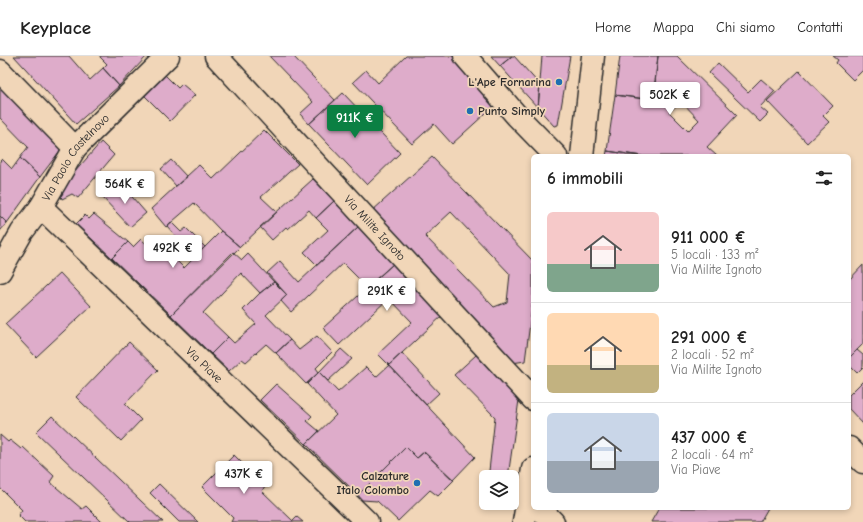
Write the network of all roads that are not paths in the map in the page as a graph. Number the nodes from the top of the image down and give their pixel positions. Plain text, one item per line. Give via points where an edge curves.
1 (168, 56) edge
2 (216, 56) edge
3 (465, 56) edge
4 (593, 56) edge
5 (0, 71) edge
6 (75, 148) junction
7 (554, 154) edge
8 (582, 154) edge
9 (41, 207) junction
10 (0, 271) edge
11 (531, 397) edge
12 (851, 450) edge
13 (863, 462) edge
14 (531, 507) edge
15 (540, 510) edge
16 (367, 522) edge
17 (524, 522) edge
18 (553, 522) edge

1 - 6 street, Via Paolo Castelnovo
2 - 11 street, Via Milite Ignoto
3 - 7 street
4 - 8 street
5 - 6 street
6 - 9 street, Via Paolo Castelnovo
9 - 10 street, Via Paolo Castelnovo via 22,232
9 - 16 street, Via Piave
12 - 13 street
14 - 17 street
15 - 18 street

